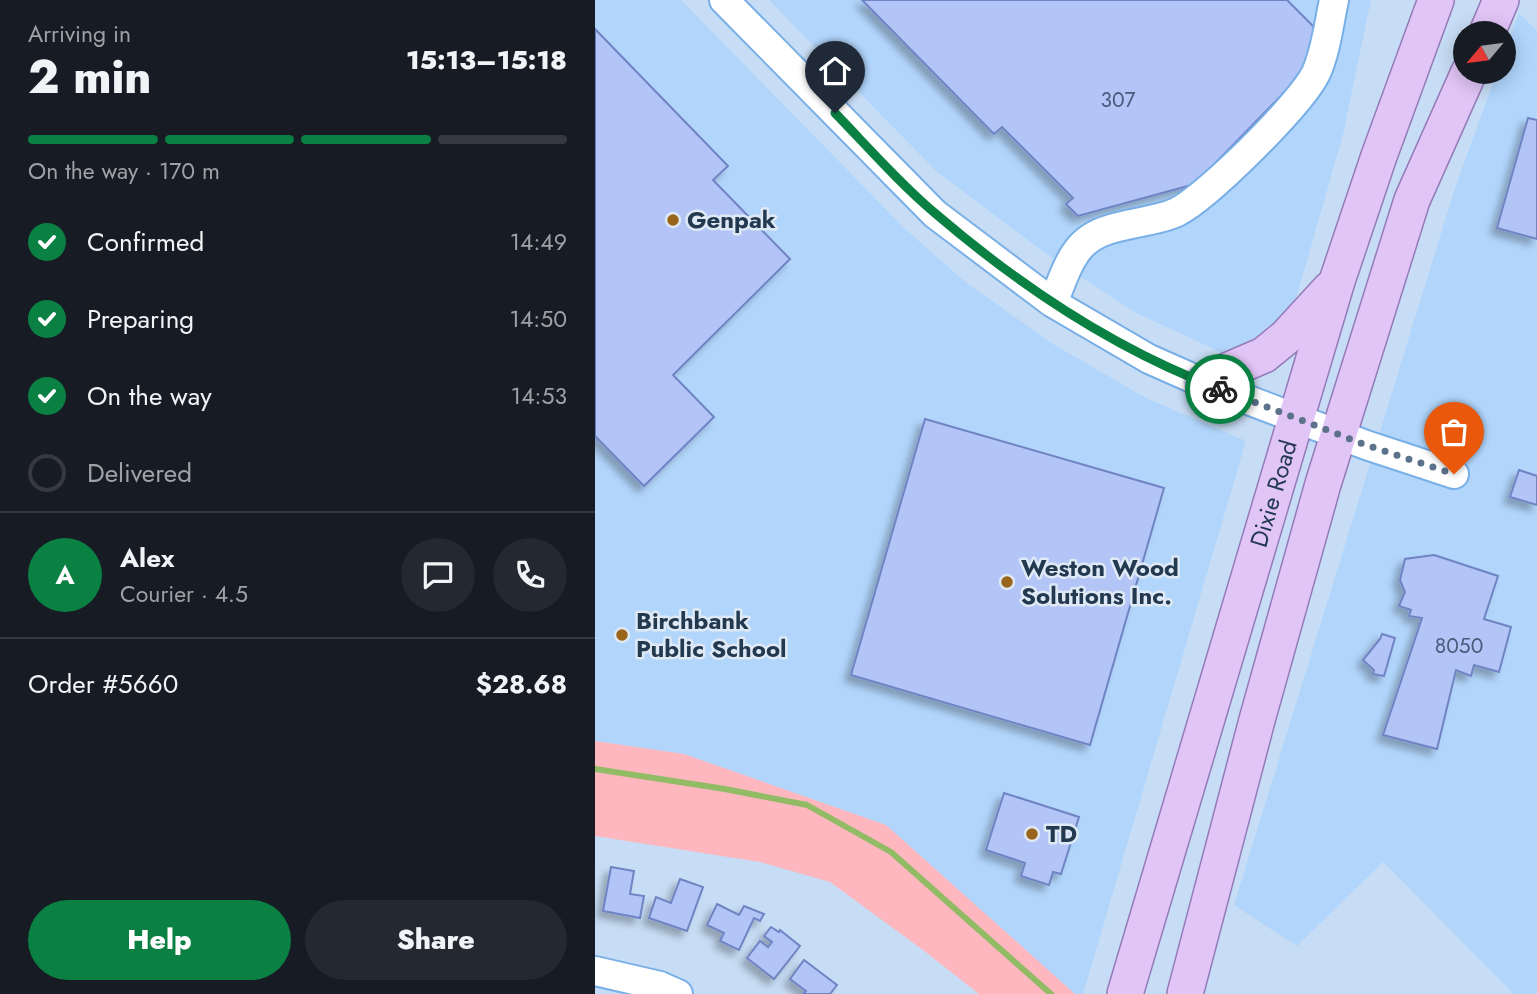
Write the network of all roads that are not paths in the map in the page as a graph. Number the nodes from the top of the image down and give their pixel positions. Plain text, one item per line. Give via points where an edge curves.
1 (724, 0) edge
2 (1334, 0) edge
3 (1436, 0) edge
4 (1501, 0) edge
5 (1492, 21) edge
6 (1464, 84) edge
7 (1337, 281) junction
8 (1053, 303) junction
9 (1201, 382) junction
10 (1296, 418) junction
11 (1338, 434) junction
12 (1454, 474) dead end
13 (595, 971) edge
14 (678, 994) edge
15 (1125, 994) edge
16 (1185, 994) edge

1 - 8 street via 935,214
2 - 8 street via 1317,70 1306,90 1193,202 1174,213 1101,232 1087,241 1075,253
3 - 7 main road, Dixie Road
4 - 5 main road
6 - 11 main road, Dixie Road via 1412,200
7 - 9 main road via 1286,338 1264,355
7 - 10 main road, Dixie Road
8 - 9 street via 1149,359
9 - 10 street
10 - 11 street
10 - 15 main road, Dixie Road
11 - 12 street
11 - 16 main road, Dixie Road
13 - 14 street

